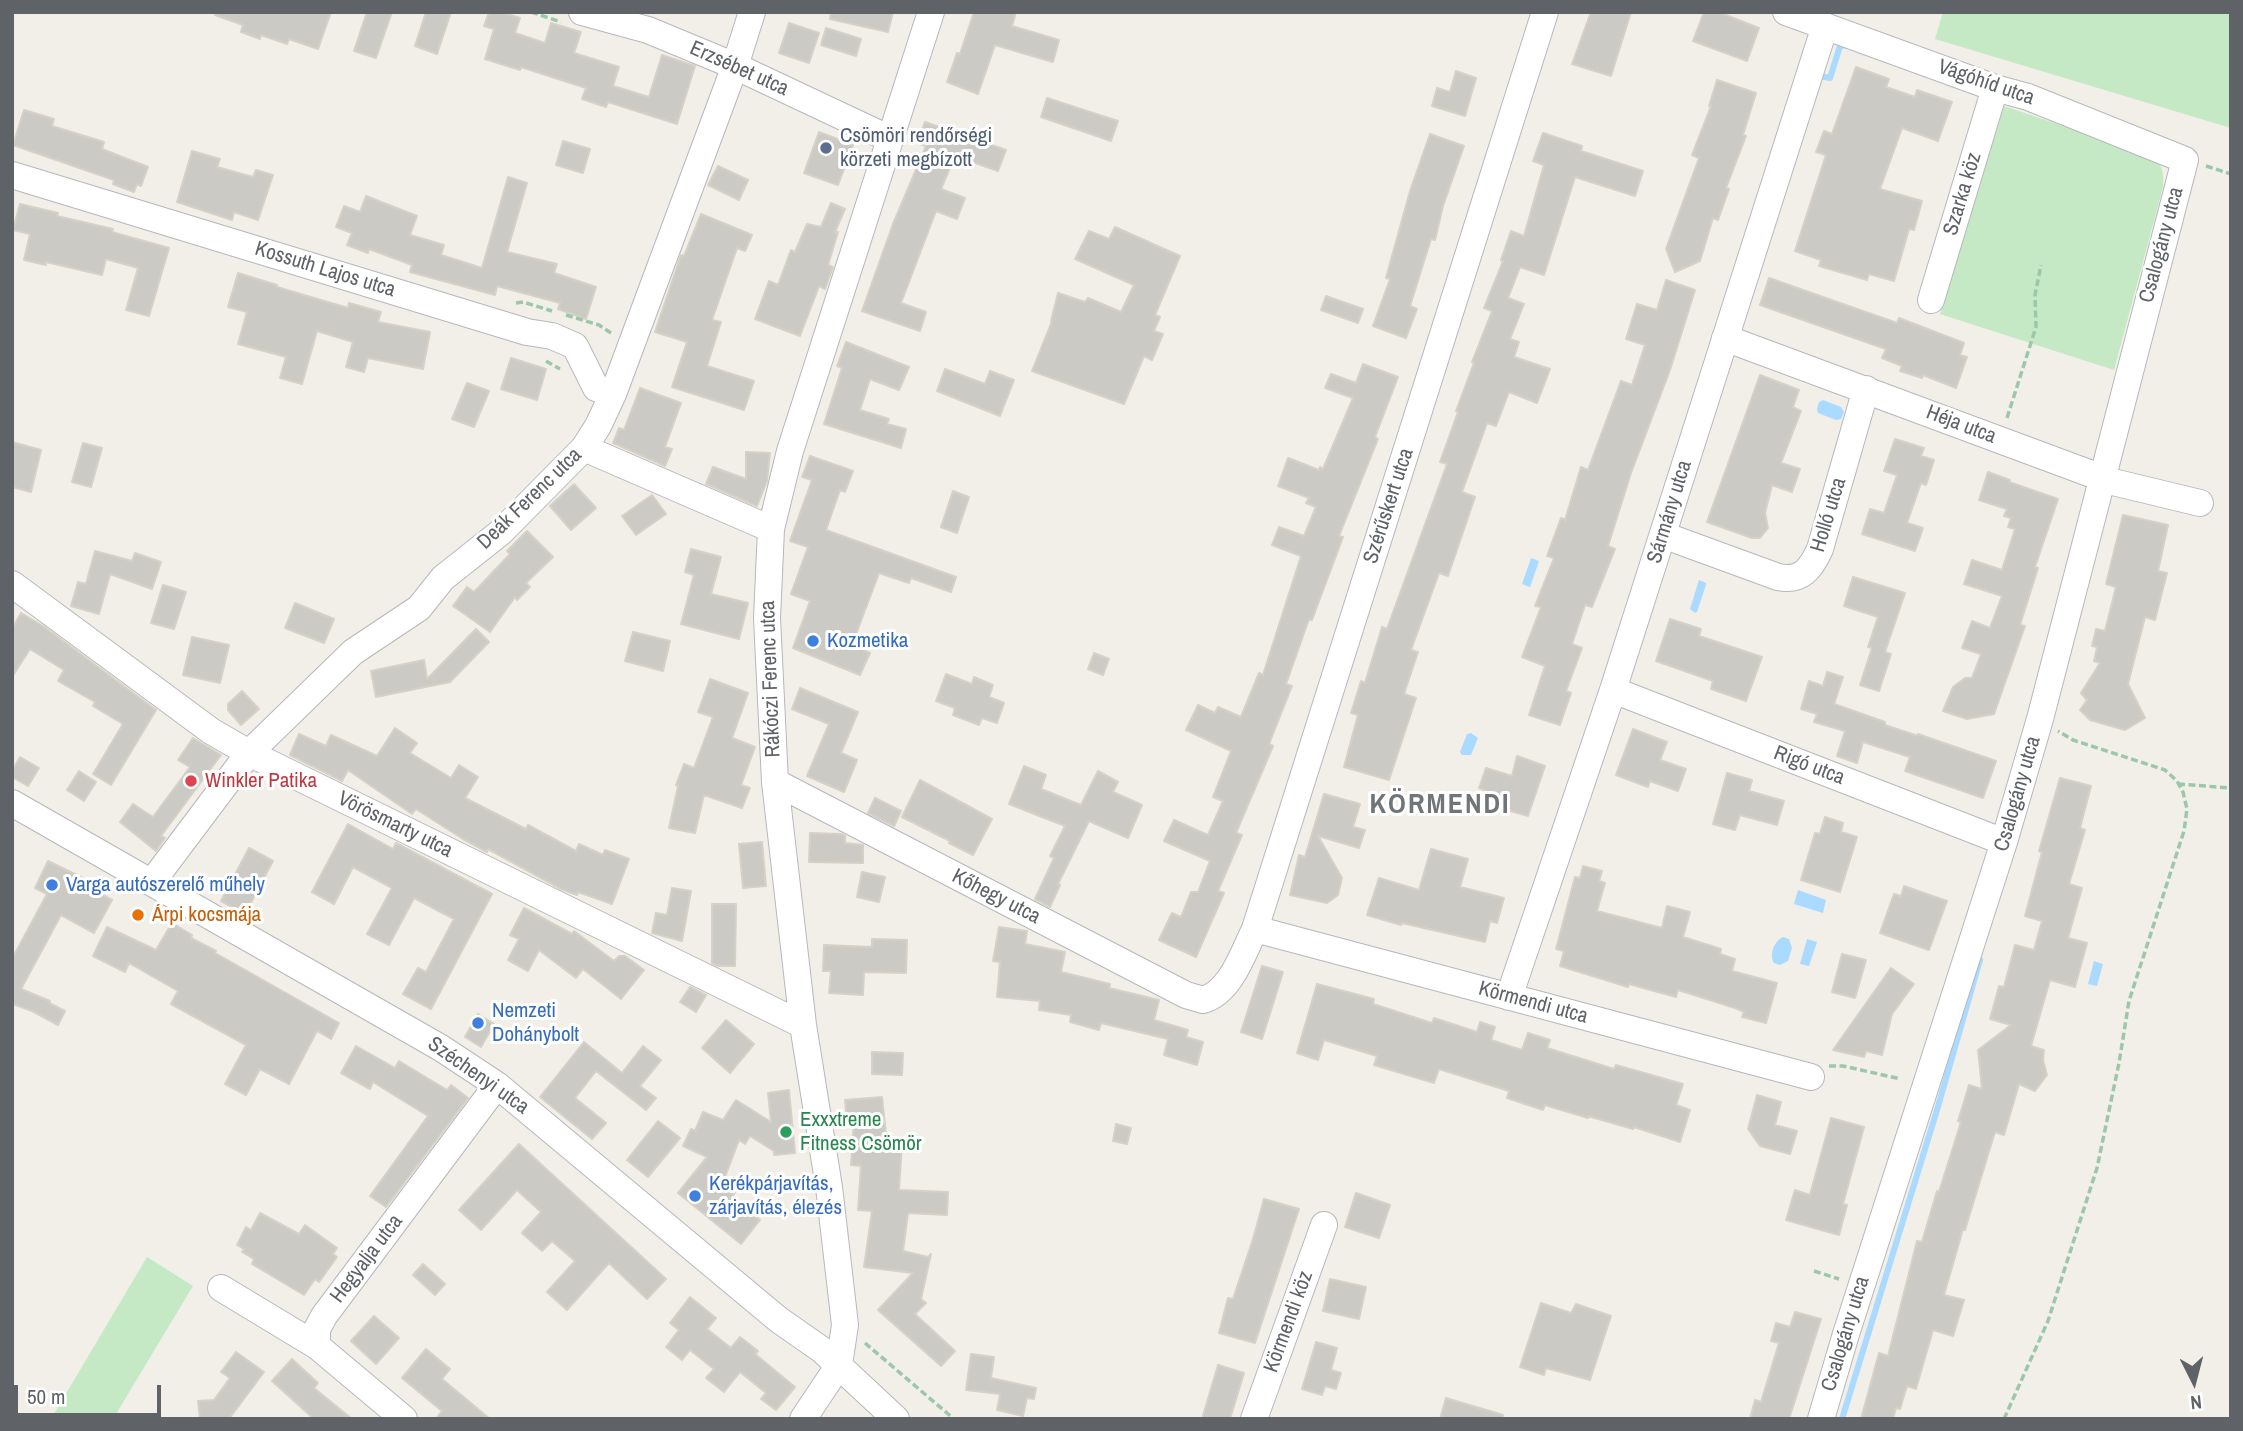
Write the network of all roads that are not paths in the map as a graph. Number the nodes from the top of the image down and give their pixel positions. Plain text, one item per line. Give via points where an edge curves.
1 (582, 12) edge
2 (752, 12) edge
3 (930, 12) edge
4 (1545, 12) edge
5 (1786, 12) edge
6 (1825, 26) junction
7 (734, 66) junction
8 (1995, 88) junction
9 (890, 139) junction
10 (2185, 160) joint
11 (12, 175) edge
12 (1931, 300) dead end
13 (1725, 338) junction
14 (1866, 389) junction
15 (613, 394) junction
16 (584, 448) junction
17 (2102, 478) junction
18 (2200, 503) dead end
19 (771, 529) junction
20 (1663, 535) junction
21 (12, 584) edge
22 (1613, 690) junction
23 (249, 753) junction
24 (775, 782) junction
25 (12, 803) edge
26 (2004, 842) junction
27 (152, 882) junction
28 (1255, 929) junction
29 (1218, 993) joint
30 (1509, 997) junction
31 (803, 1025) junction
32 (1811, 1077) road end
33 (497, 1086) junction
34 (1324, 1225) dead end
35 (221, 1287) dead end
36 (317, 1346) junction
37 (839, 1365) junction
38 (404, 1419) edge
39 (803, 1419) edge
40 (896, 1419) edge
41 (1254, 1419) edge
42 (1821, 1419) edge

1 - 7 street, Erzsébet utca via 648,30
2 - 7 street, Deák Ferenc utca
3 - 9 street, Rákóczi Ferenc utca
4 - 28 street, Szérűskert utca
5 - 6 street, Vágóhíd utca
6 - 8 street, Vágóhíd utca
6 - 13 street, Sármány utca
7 - 9 street, Erzsébet utca
7 - 15 street, Deák Ferenc utca
8 - 10 street, Vágóhíd utca
8 - 12 street, Szarka köz
9 - 19 street, Rákóczi Ferenc utca via 790,452
10 - 17 street, Csalogány utca
11 - 15 street, Kossuth Lajos utca via 552,336 575,346 596,388
13 - 14 street, Héja utca
13 - 20 street, Sármány utca
14 - 17 street, Héja utca
14 - 20 street, Holló utca via 1820,548 1808,571 1795,578 1778,577
15 - 16 street, Deák Ferenc utca
16 - 19 street
16 - 23 street, Deák Ferenc utca via 501,532 443,578 419,608 353,652
17 - 18 street, Héja utca
17 - 26 street, Csalogány utca
19 - 24 street, Rákóczi Ferenc utca via 767,618
20 - 22 street, Sármány utca
21 - 23 street, Vörösmarty utca via 211,731
22 - 26 street, Rigó utca
22 - 30 street, Sármány utca
23 - 27 street, Deák Ferenc utca
23 - 31 street, Vörösmarty utca
24 - 29 street, Kőhegy utca via 1193,998 1203,1000
24 - 31 street, Rákóczi Ferenc utca
25 - 27 street, Széchenyi utca
26 - 42 street, Csalogány utca
27 - 33 street, Széchenyi utca via 441,1048
28 - 29 street, Szérűskert utca
28 - 30 street, Körmendi utca
30 - 32 street, Körmendi utca
31 - 37 street, Rákóczi Ferenc utca via 845,1325
33 - 36 street, Hegyalja utca via 324,1316 317,1329
33 - 37 street, Széchenyi utca
34 - 41 street, Körmendi köz
35 - 36 street
36 - 38 street
37 - 39 street
37 - 40 street, Széchenyi utca

